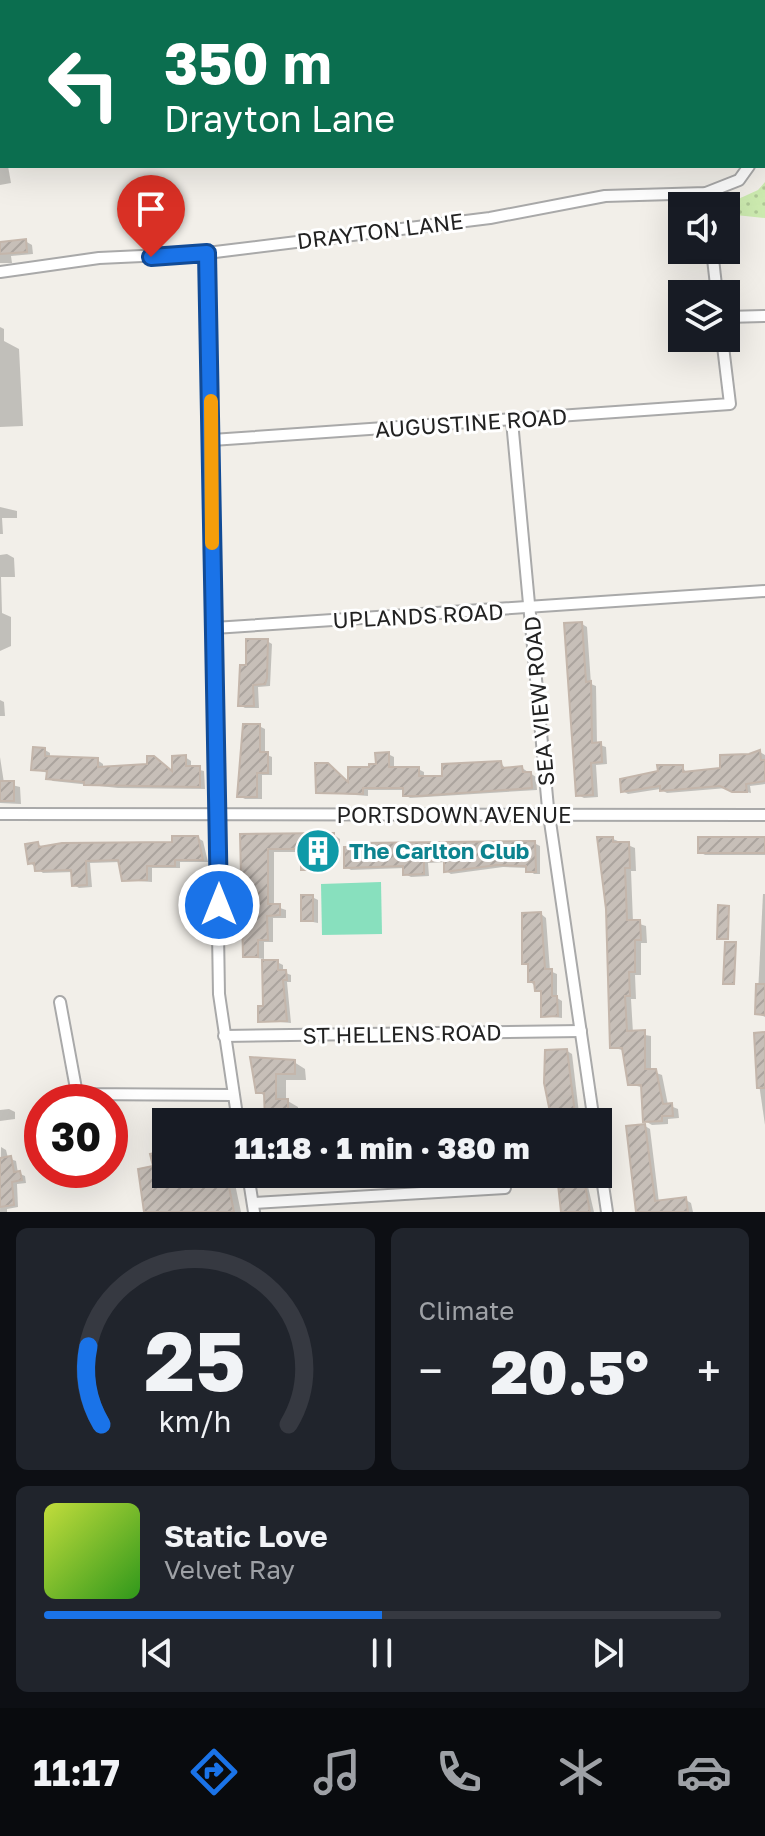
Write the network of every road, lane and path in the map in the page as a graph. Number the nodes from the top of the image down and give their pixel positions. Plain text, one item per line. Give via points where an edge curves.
1 (748, 168) edge
2 (709, 192) edge
3 (668, 194) edge
4 (207, 253) junction
5 (0, 272) edge
6 (765, 316) edge
7 (740, 317) edge
8 (724, 352) edge
9 (512, 421) junction
10 (212, 440) junction
11 (765, 591) edge
12 (530, 609) junction
13 (214, 628) junction
14 (0, 814) edge
15 (549, 814) junction
16 (765, 815) edge
17 (218, 816) junction
18 (60, 1002) dead end
19 (581, 1031) junction
20 (224, 1036) junction
21 (233, 1095) junction
22 (235, 1108) edge
23 (592, 1108) edge
24 (250, 1188) edge
25 (505, 1188) dead end
26 (603, 1188) edge
27 (254, 1208) edge
28 (607, 1212) edge

1 - 2 street, DRAYTON LANE via 739,180
3 - 4 street, DRAYTON LANE via 605,196 490,218
4 - 5 street, DRAYTON LANE via 99,258
4 - 10 street
6 - 7 street
8 - 9 street, AUGUSTINE ROAD via 730,404
9 - 10 street, AUGUSTINE ROAD
9 - 12 street, SEA VIEW ROAD
10 - 13 street
11 - 12 street, UPLANDS ROAD
12 - 13 street, UPLANDS ROAD
12 - 15 street, SEA VIEW ROAD
13 - 17 street
14 - 17 street, PORTSDOWN AVENUE
15 - 16 street, PORTSDOWN AVENUE
15 - 17 street, PORTSDOWN AVENUE
15 - 19 street, SEA VIEW ROAD
17 - 20 street
18 - 21 street via 77,1094
19 - 20 street, ST HELLENS ROAD
19 - 23 street, SEA VIEW ROAD
20 - 21 street
21 - 22 street
24 - 27 street
25 - 27 street
26 - 28 street

